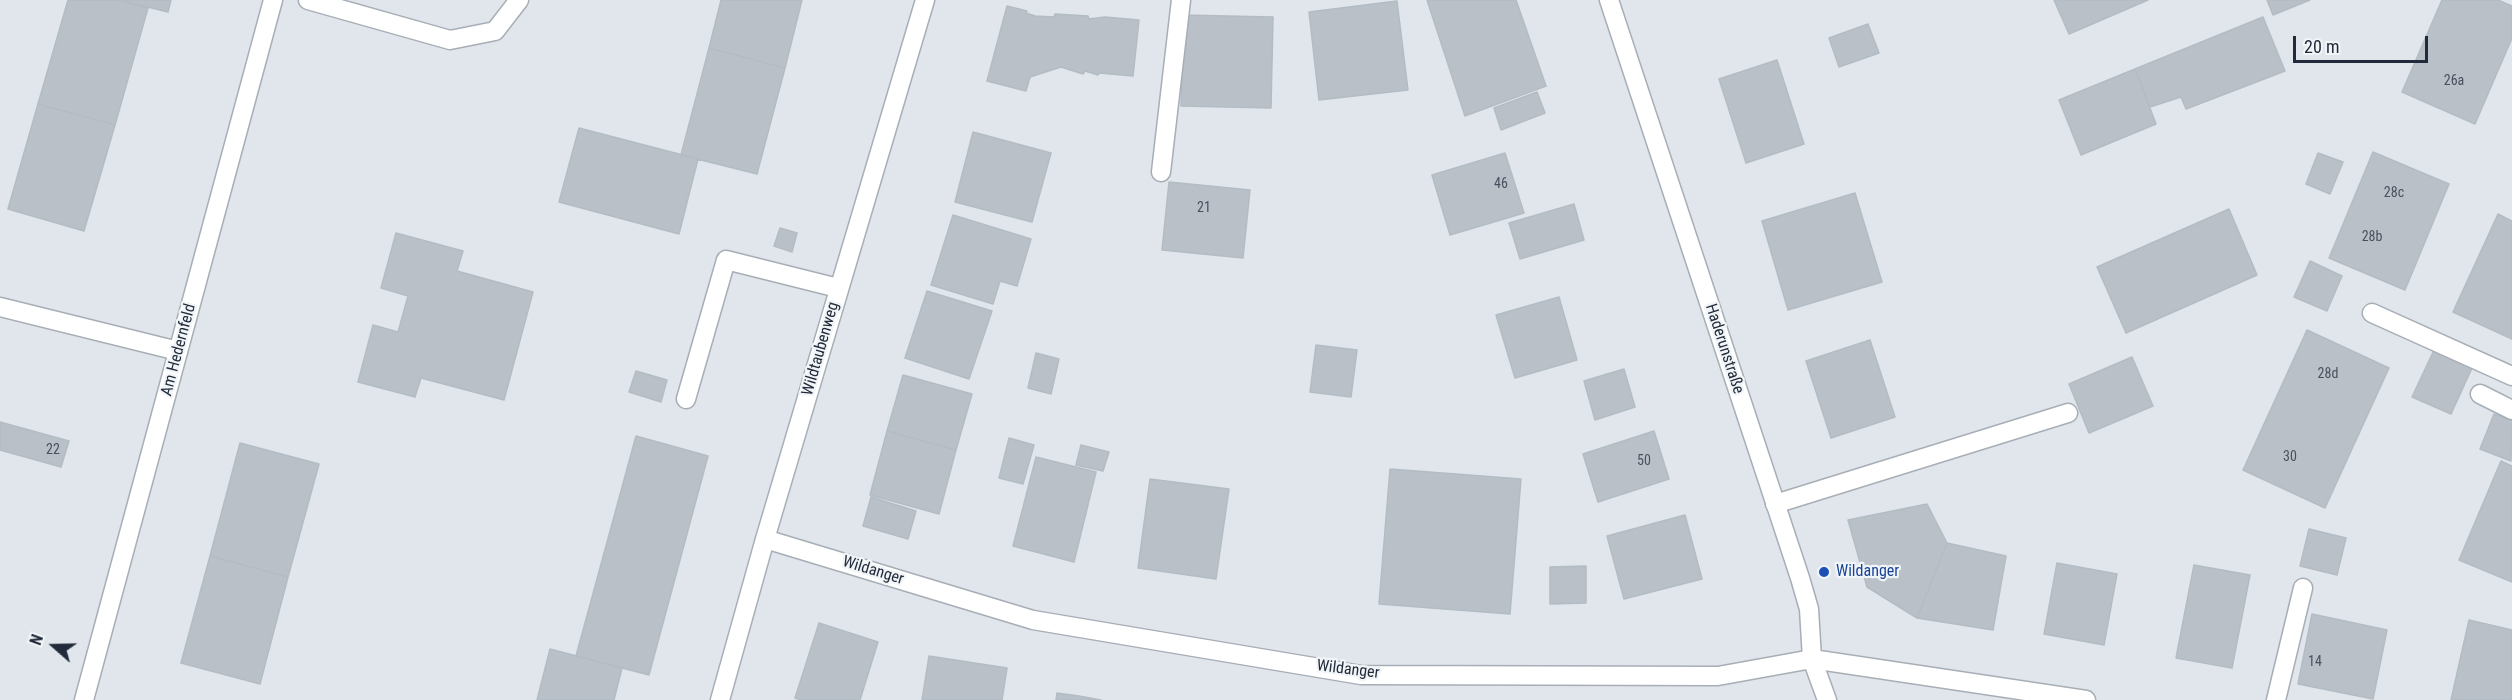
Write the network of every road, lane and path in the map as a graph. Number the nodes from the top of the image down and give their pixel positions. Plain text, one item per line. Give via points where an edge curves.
1 (273, 0) edge
2 (308, 0) edge
3 (519, 0) edge
4 (925, 0) edge
5 (1181, 0) edge
6 (1609, 0) edge
7 (1161, 172) dead end
8 (838, 288) junction
9 (0, 307) edge
10 (2372, 313) dead end
11 (178, 351) junction
12 (2512, 376) edge
13 (2480, 394) dead end
14 (686, 399) dead end
15 (2512, 410) edge
16 (2068, 413) dead end
17 (1775, 504) junction
18 (765, 539) junction
19 (2303, 588) dead end
20 (1812, 659) junction
21 (84, 700) edge
22 (720, 700) edge
23 (1827, 700) edge
24 (2086, 700) edge
25 (2276, 700) edge

1 - 11 street, Am Hedernfeld
2 - 3 street via 450,40 495,30
4 - 8 street, Wildtaubenweg
5 - 7 street
6 - 17 street, Haderunstraße
8 - 14 street via 726,260
8 - 18 street, Wildtaubenweg
9 - 11 street
10 - 12 street
11 - 21 street, Am Hedernfeld
13 - 15 street
16 - 17 street
17 - 20 street, Haderunstraße via 1809,609
18 - 20 street, Wildanger via 1033,620 1361,675 1718,676
18 - 22 street, Wildtaubenweg
19 - 25 street
20 - 23 street, Haderunstraße
20 - 24 street, Wildanger

